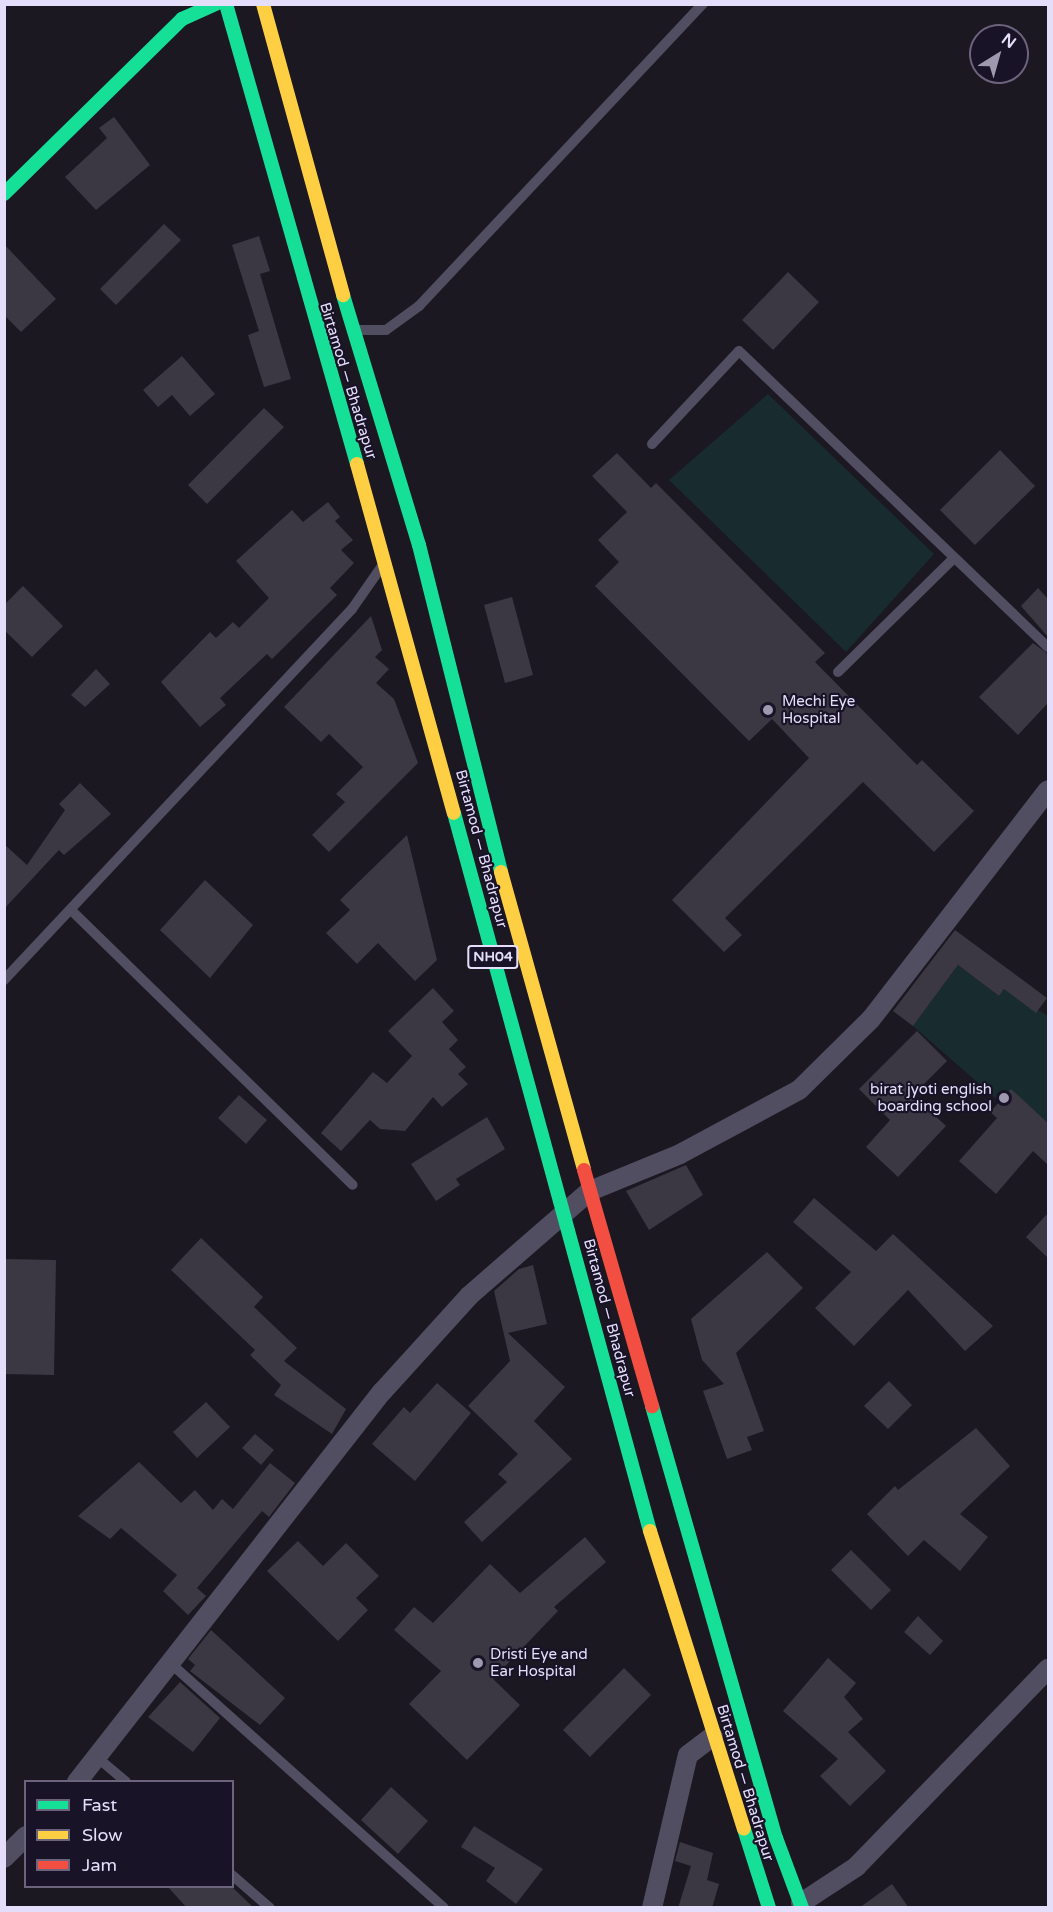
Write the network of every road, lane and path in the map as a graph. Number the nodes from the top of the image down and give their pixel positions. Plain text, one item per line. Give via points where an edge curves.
1 (216, 4) edge
2 (226, 4) edge
3 (263, 4) edge
4 (703, 4) edge
5 (4, 194) edge
6 (352, 330) junction
7 (652, 444) dead end
8 (953, 559) junction
9 (385, 561) junction
10 (1048, 647) edge
11 (838, 672) dead end
12 (467, 748) junction
13 (437, 751) junction
14 (1048, 790) edge
15 (72, 911) junction
16 (4, 980) edge
17 (353, 1185) dead end
18 (590, 1191) junction
19 (564, 1217) junction
20 (168, 1661) junction
21 (725, 1662) junction
22 (1048, 1669) edge
23 (694, 1674) junction
24 (713, 1736) junction
25 (99, 1759) junction
26 (79, 1780) edge
27 (124, 1780) edge
28 (24, 1838) edge
29 (4, 1858) edge
30 (234, 1877) edge
31 (802, 1905) edge
32 (270, 1908) edge
33 (444, 1908) edge
34 (652, 1908) edge
35 (769, 1908) edge

1 - 5 main road via 182,19
2 - 9 main road, Birtamod — Bhadrapur / NH04
3 - 6 main road, Birtamod — Bhadrapur / NH04
4 - 6 lane via 419,306 386,330
6 - 12 main road, Birtamod — Bhadrapur / NH04 via 419,545
7 - 8 lane via 739,351
8 - 10 lane
8 - 11 lane
9 - 13 main road, Birtamod — Bhadrapur / NH04
9 - 15 lane via 352,609
12 - 13 main road
12 - 18 main road, Birtamod — Bhadrapur / NH04
13 - 19 main road, Birtamod — Bhadrapur / NH04
14 - 18 street via 871,1019 799,1090 680,1154
15 - 16 lane
15 - 17 lane
18 - 19 street
18 - 21 main road, Birtamod — Bhadrapur / NH04
19 - 20 street via 469,1296 382,1392
19 - 23 main road, Birtamod — Bhadrapur / NH04
20 - 25 street
20 - 33 lane
21 - 23 main road
21 - 31 main road, Birtamod — Bhadrapur / NH04
22 - 31 street via 856,1868
23 - 24 main road, Birtamod — Bhadrapur / NH04
24 - 34 street via 688,1755
24 - 35 main road, Birtamod — Bhadrapur / NH04
25 - 26 street
25 - 27 lane
28 - 29 street
30 - 32 lane

